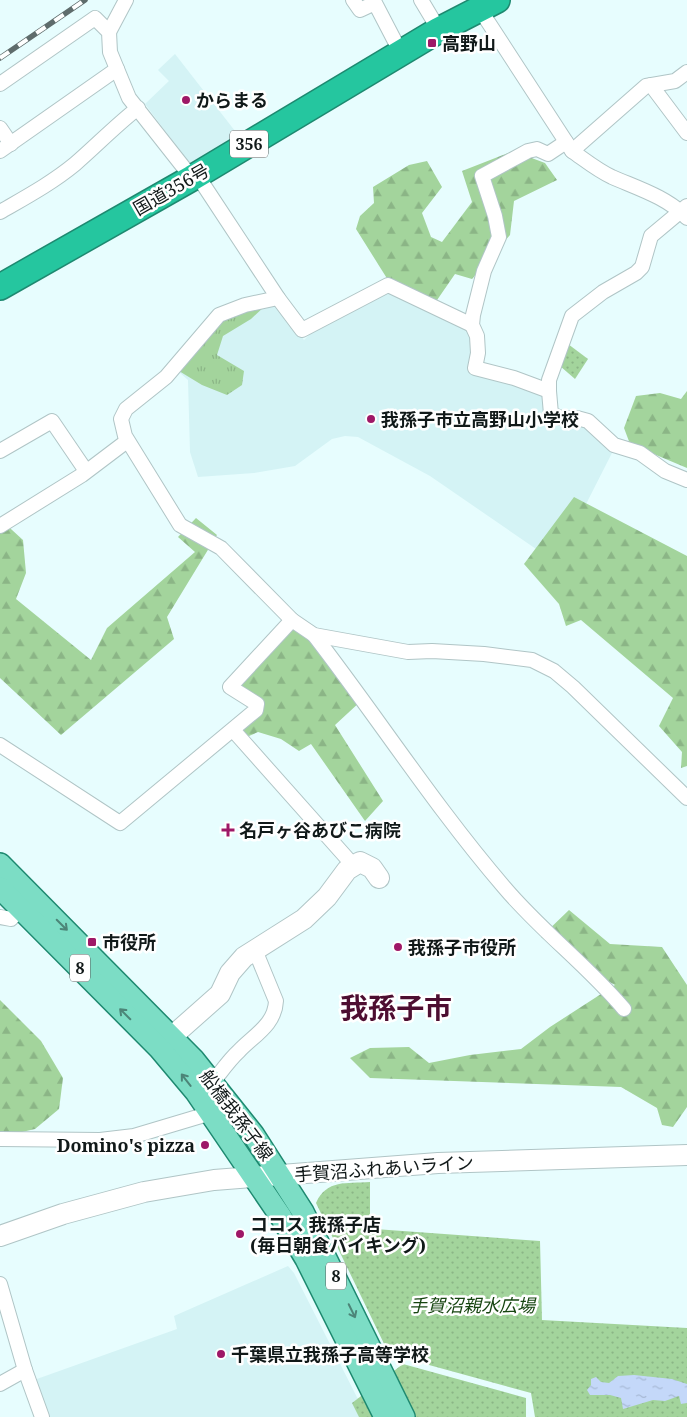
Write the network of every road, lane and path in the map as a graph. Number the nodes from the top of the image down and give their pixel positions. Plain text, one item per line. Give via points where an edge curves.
1 (126, 0) edge
2 (353, 0) edge
3 (421, 0) edge
4 (488, 4) edge
5 (439, 30) junction
6 (109, 32) junction
7 (400, 53) junction
8 (116, 69) junction
9 (687, 72) edge
10 (0, 84) edge
11 (651, 85) junction
12 (138, 108) junction
13 (0, 128) edge
14 (687, 133) edge
15 (569, 146) junction
16 (5, 148) edge
17 (194, 177) junction
18 (685, 211) edge
19 (0, 212) edge
20 (0, 287) edge
21 (278, 298) junction
22 (472, 325) junction
23 (549, 391) junction
24 (127, 441) junction
25 (0, 451) edge
26 (86, 471) junction
27 (687, 480) edge
28 (0, 526) edge
29 (292, 620) junction
30 (314, 635) junction
31 (233, 730) junction
32 (0, 745) edge
33 (687, 798) edge
34 (0, 864) edge
35 (354, 865) junction
36 (379, 878) dead end
37 (0, 888) edge
38 (27, 902) junction
39 (0, 917) edge
40 (255, 950) junction
41 (624, 1009) dead end
42 (166, 1042) junction
43 (213, 1082) junction
44 (211, 1113) junction
45 (0, 1139) edge
46 (687, 1155) edge
47 (253, 1175) junction
48 (281, 1175) junction
49 (0, 1236) edge
50 (0, 1284) edge
51 (3, 1309) edge
52 (25, 1370) junction
53 (378, 1383) junction
54 (0, 1384) edge
55 (42, 1417) edge
56 (385, 1417) edge
57 (404, 1417) edge

1 - 6 street
2 - 7 street via 360,10 375,2
3 - 5 street
4 - 5 highway, 国道356号 / 356
4 - 15 street
5 - 7 highway, 国道356号 / 356
6 - 8 street via 110,52
6 - 10 street via 94,18
7 - 17 highway, 国道356号 / 356
8 - 12 street
8 - 16 street
9 - 11 street via 675,81
11 - 14 street
11 - 15 street
12 - 17 street
12 - 19 street via 51,182
13 - 16 street
15 - 18 street via 603,172
15 - 22 street via 548,154 537,149 528,151 482,176 499,237 484,271
17 - 20 highway, 国道356号 / 356
17 - 21 street
18 - 23 street via 651,236 642,267 636,273 604,292 569,320 549,380
21 - 22 street via 302,330 388,285
21 - 24 street via 245,305 215,319 166,377 126,409 121,419
22 - 23 street via 477,336 475,368
23 - 27 street via 551,414 588,421 614,445 640,453 665,471
24 - 26 street
24 - 29 street via 180,526 221,548
25 - 26 street via 52,420
26 - 28 street
29 - 30 street
29 - 31 street via 230,687 258,704 256,710
30 - 33 street via 408,652 519,657 542,664 573,687
30 - 41 street via 475,853 539,926 601,982
31 - 32 street via 120,823
31 - 35 street
34 - 38 main road, 船橋我孫子線 / 8
35 - 36 street via 366,863
35 - 40 street via 304,919
37 - 38 main road, 船橋我孫子線 / 8
38 - 39 street via 11,919
38 - 42 main road, 船橋我孫子線 / 8
40 - 42 street via 236,965 220,994
40 - 43 street via 276,1001 275,1006 268,1023 239,1050
42 - 43 main road, 船橋我孫子線 / 8
44 -> 42 main road, 船橋我孫子線 / 8
43 - 48 main road, 船橋我孫子線 / 8
44 - 45 street via 134,1136 100,1140
44 - 47 main road, 船橋我孫子線 / 8
46 - 48 street, 手賀沼ふれあいライン via 438,1163
47 - 48 street, 手賀沼ふれあいライン
47 - 49 street, 手賀沼ふれあいライン via 144,1192 63,1214
47 - 53 main road, 船橋我孫子線 / 8
48 -> 53 main road, 船橋我孫子線 / 8 via 323,1249
50 - 51 street
51 - 52 street
52 - 54 street
52 - 55 street
53 - 56 main road, 船橋我孫子線 / 8
53 - 57 main road, 船橋我孫子線 / 8

